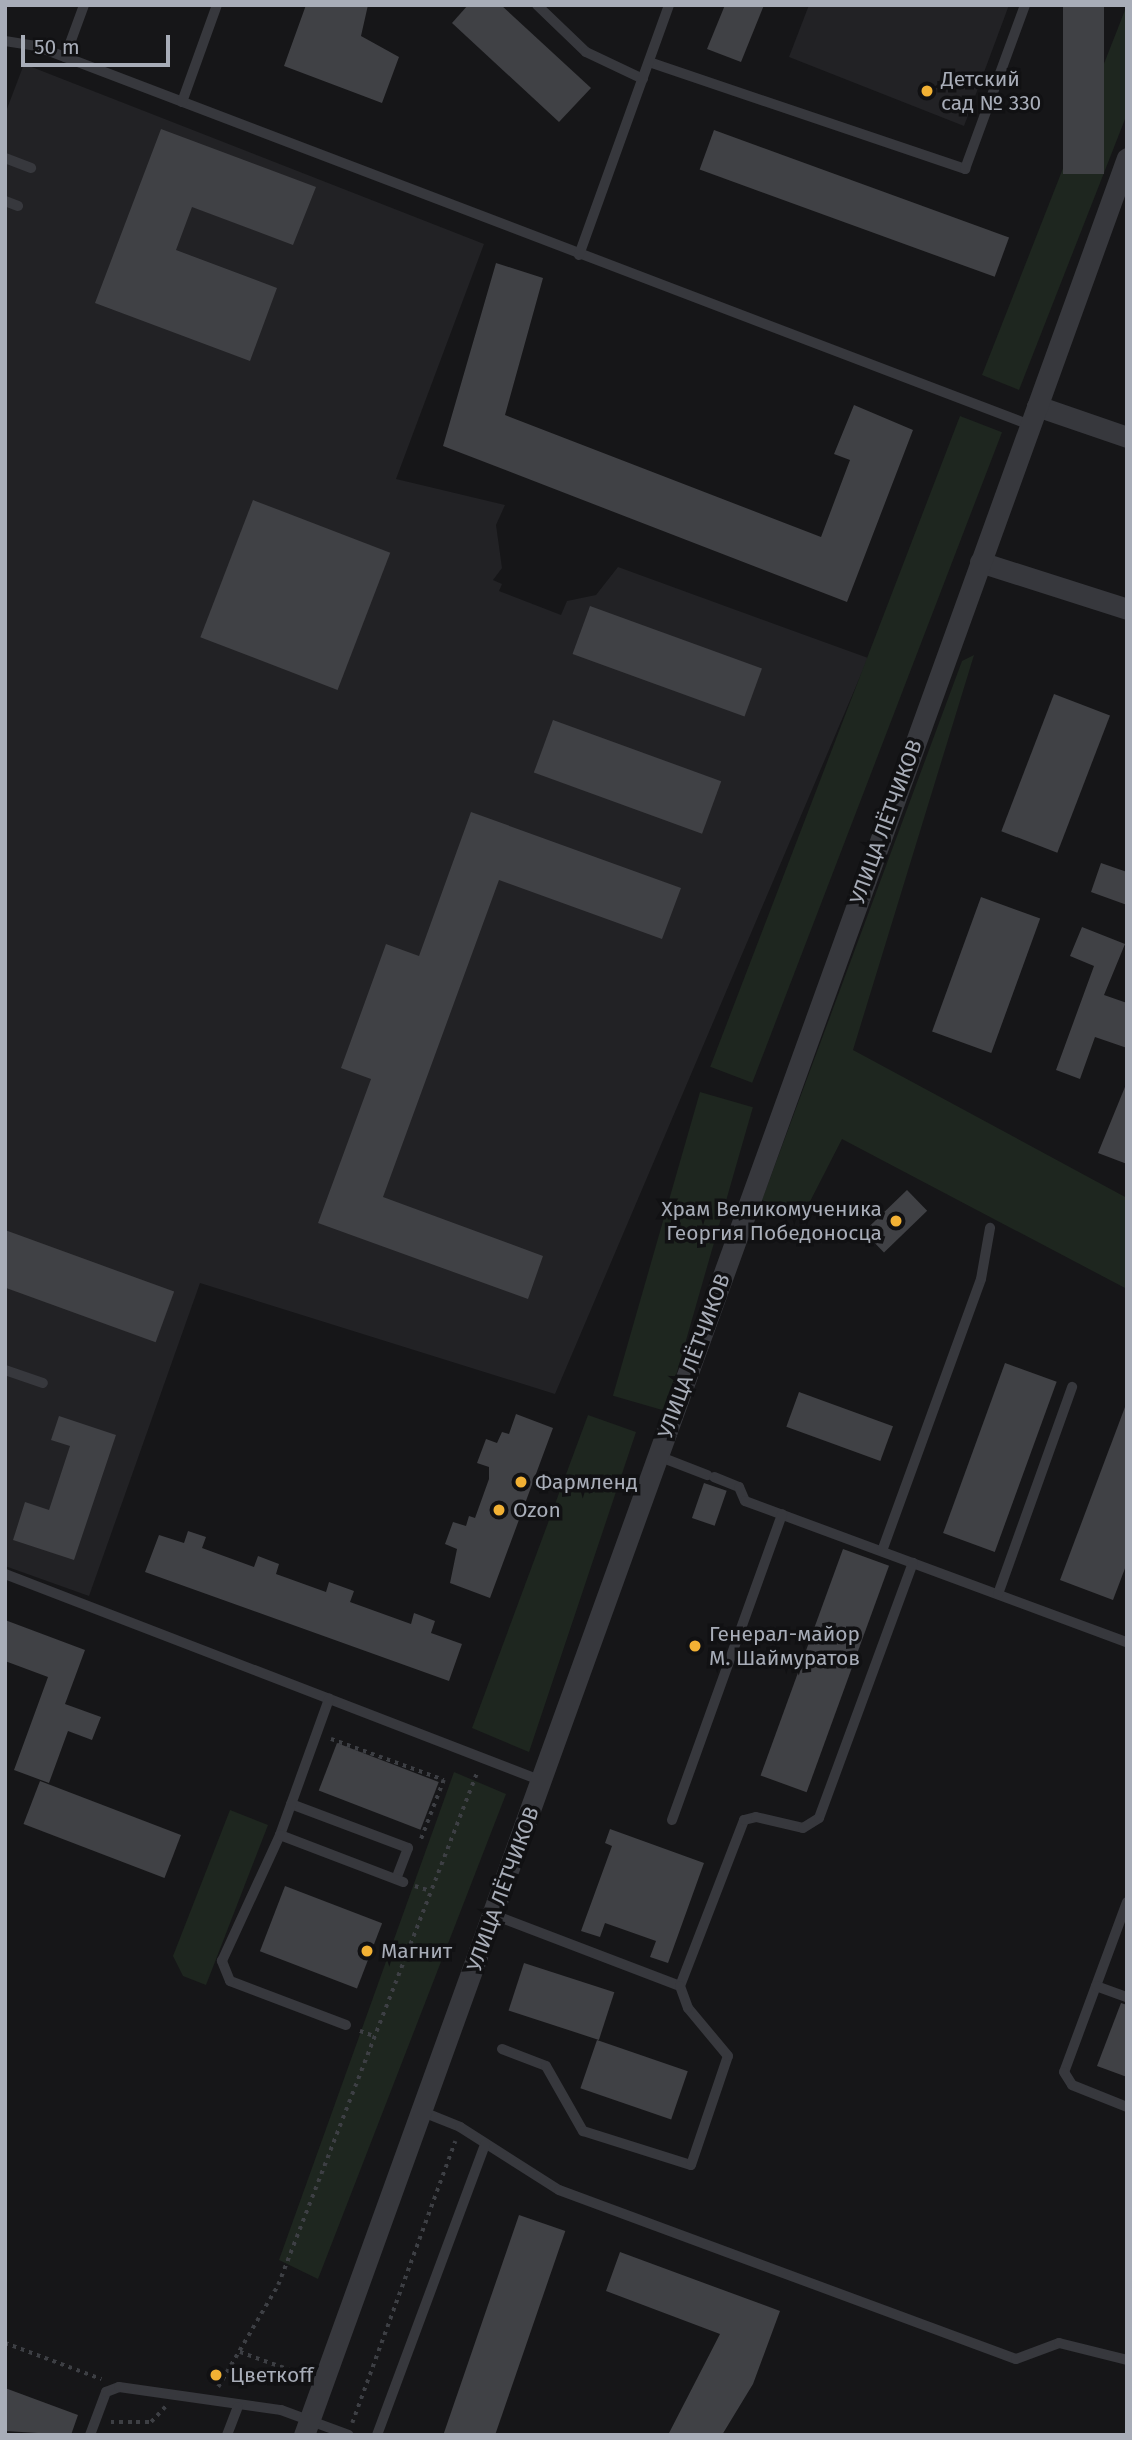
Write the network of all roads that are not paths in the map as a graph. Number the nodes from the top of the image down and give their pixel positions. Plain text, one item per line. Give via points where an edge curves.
1 (84, 5) edge
2 (216, 5) edge
3 (537, 5) edge
4 (669, 5) edge
5 (1025, 5) edge
6 (5, 41) edge
7 (65, 57) junction
8 (649, 62) junction
9 (643, 79) junction
10 (182, 103) junction
11 (5, 158) edge
12 (1127, 158) edge
13 (31, 168) dead end
14 (5, 201) edge
15 (18, 206) dead end
16 (579, 255) junction
17 (1033, 415) junction
18 (1127, 437) edge
19 (980, 562) junction
20 (1127, 609) edge
21 (990, 1228) dead end
22 (5, 1370) edge
23 (43, 1383) dead end
24 (1072, 1387) dead end
25 (658, 1456) junction
26 (782, 1514) junction
27 (882, 1551) junction
28 (913, 1563) junction
29 (5, 1574) edge
30 (998, 1594) junction
31 (1127, 1642) edge
32 (329, 1699) junction
33 (542, 1781) junction
34 (291, 1804) junction
35 (672, 1819) dead end
36 (280, 1835) junction
37 (1127, 1902) edge
38 (494, 1916) junction
39 (680, 1986) junction
40 (1096, 1986) junction
41 (1127, 1997) edge
42 (346, 2025) dead end
43 (502, 2049) dead end
44 (1127, 2106) edge
45 (423, 2112) junction
46 (485, 2144) junction
47 (1127, 2360) edge
48 (238, 2407) junction
49 (307, 2428) edge
50 (90, 2435) edge
51 (227, 2435) edge
52 (349, 2435) edge
53 (377, 2435) edge

1 - 7 lane
2 - 10 lane
3 - 9 lane via 586,52
4 - 8 lane
5 - 8 lane via 965,169
6 - 7 lane
7 - 10 lane
8 - 9 lane
9 - 16 lane
10 - 16 lane
11 - 13 lane
12 - 17 street, УЛИЦА ЛЁТЧИКОВ
14 - 15 lane
16 - 17 lane
17 - 18 street
17 - 19 street, УЛИЦА ЛЁТЧИКОВ
19 - 20 street
19 - 25 street, УЛИЦА ЛЁТЧИКОВ
21 - 27 lane via 981,1279
22 - 23 lane
24 - 30 lane
25 - 26 lane via 739,1487 745,1501
25 - 33 street, УЛИЦА ЛЁТЧИКОВ
26 - 27 lane
26 - 35 lane
27 - 28 lane
28 - 30 lane
28 - 39 lane via 819,1818 803,1828 756,1817 744,1821
29 - 32 lane
30 - 31 lane
32 - 33 lane
32 - 34 lane
33 - 38 street, УЛИЦА ЛЁТЧИКОВ
34 - 36 lane
34 - 36 lane via 408,1848 400,1880
36 - 42 lane via 222,1961 222,1973
37 - 40 lane
38 - 39 lane
38 - 45 street, УЛИЦА ЛЁТЧИКОВ
39 - 43 lane via 688,2008 728,2056 691,2165 583,2131 546,2066
40 - 41 lane
40 - 44 lane via 1066,2080
45 - 46 lane via 460,2127
45 - 49 street, УЛИЦА ЛЁТЧИКОВ
46 - 47 lane via 559,2190 1016,2359 1059,2343
46 - 53 lane
48 - 49 lane
48 - 50 lane via 111,2389
48 - 51 lane
49 - 52 lane

